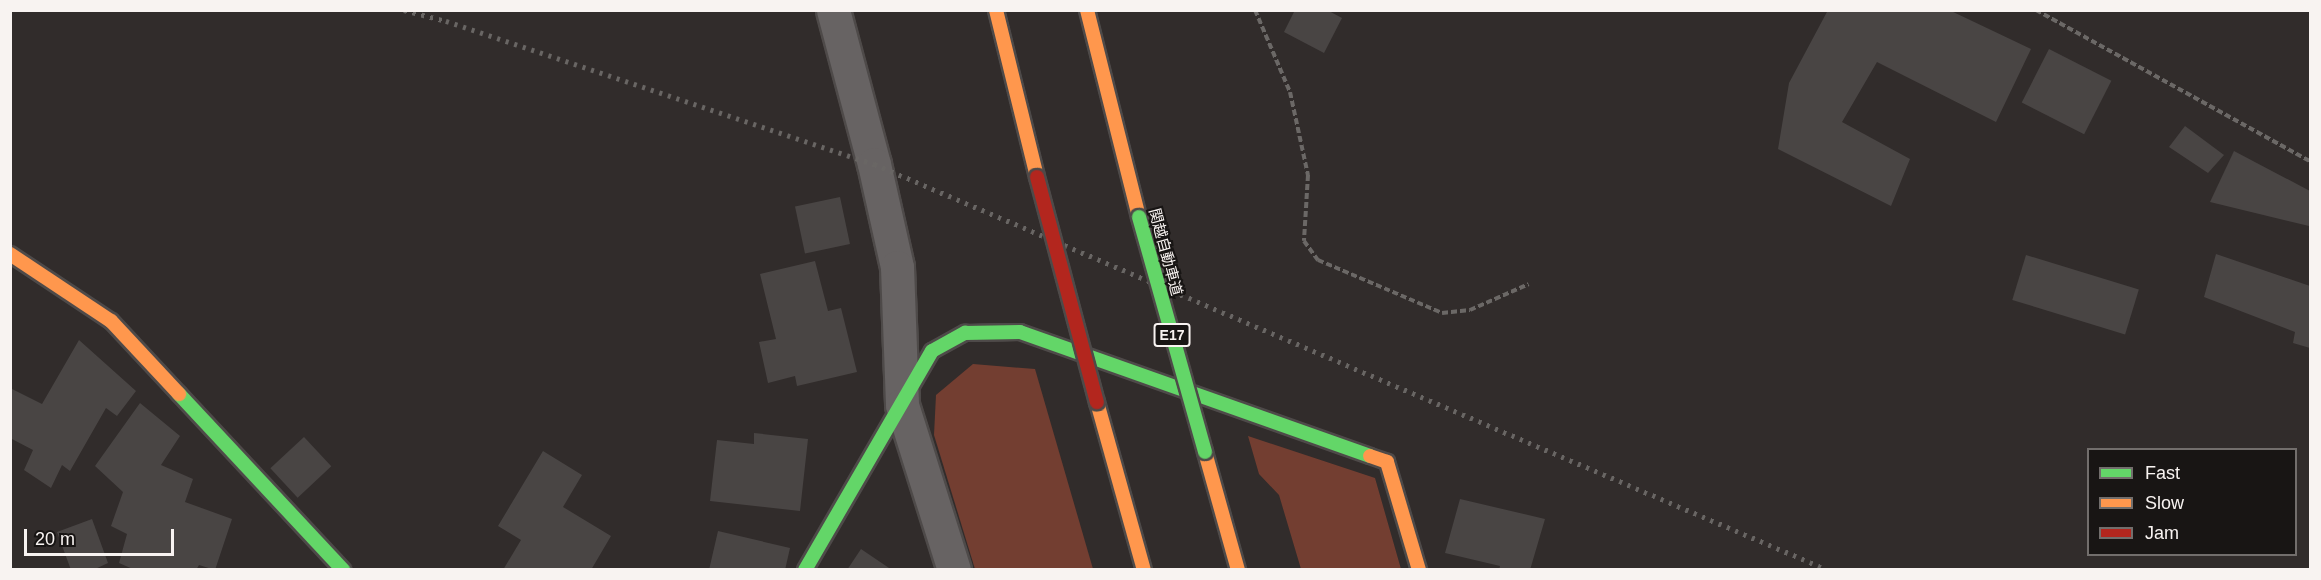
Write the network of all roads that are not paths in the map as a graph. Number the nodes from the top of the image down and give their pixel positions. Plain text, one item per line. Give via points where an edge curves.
1 (833, 10) edge
2 (996, 10) edge
3 (1087, 10) edge
4 (10, 254) edge
5 (902, 405) junction
6 (342, 570) edge
7 (805, 570) edge
8 (954, 570) edge
9 (1144, 570) edge
10 (1238, 570) edge
11 (1419, 570) edge

1 - 5 street via 897,267
2 - 9 main road, bridge via 1096,402
3 - 10 main road, 関越自動車道 / E17, bridge via 1139,217
4 - 6 main road via 111,321
5 - 7 main road
5 - 8 street
5 - 11 main road via 932,351 965,333 1020,332 1387,462

